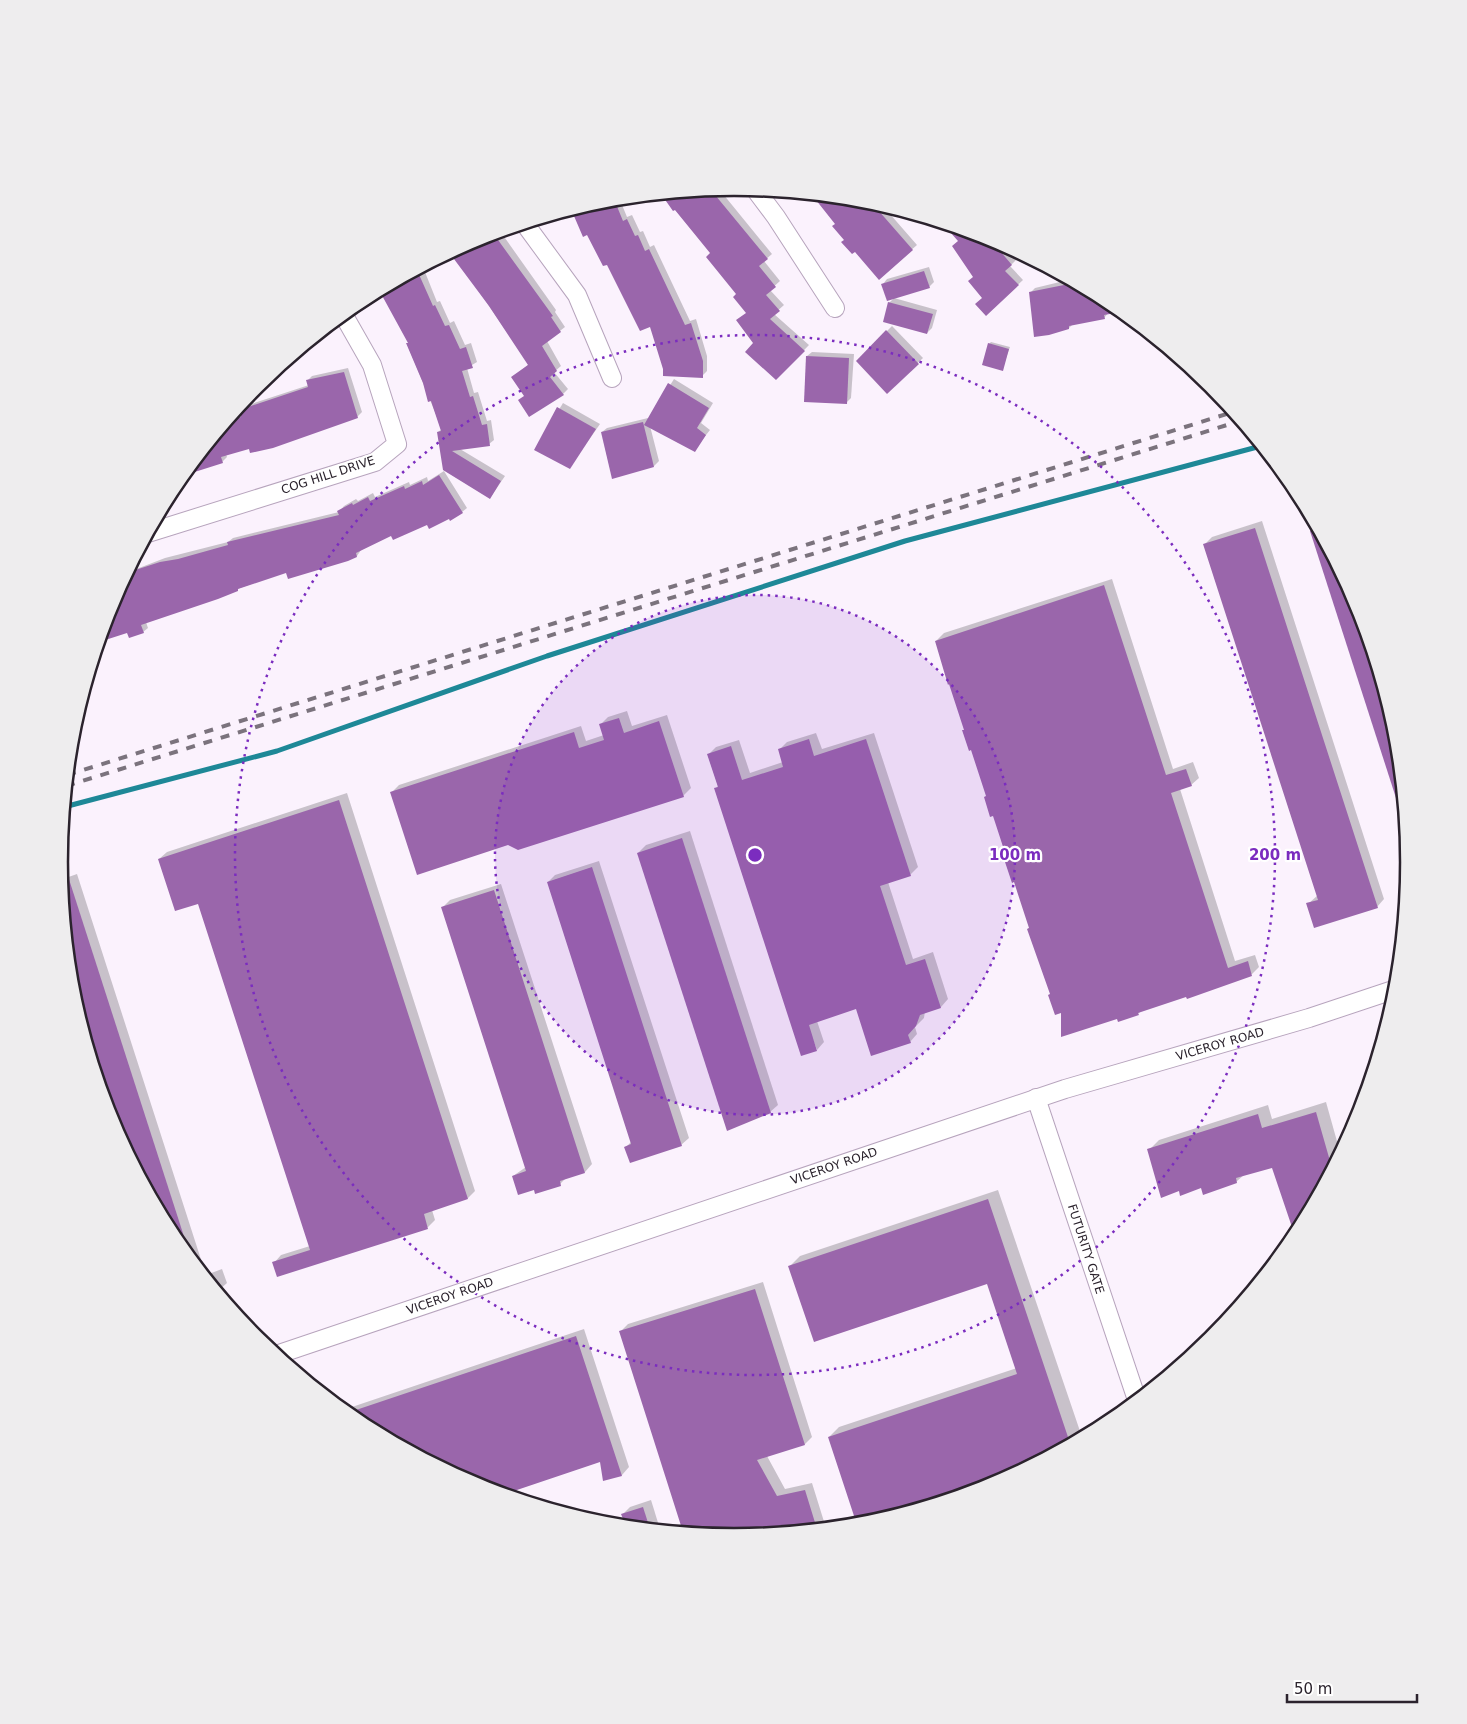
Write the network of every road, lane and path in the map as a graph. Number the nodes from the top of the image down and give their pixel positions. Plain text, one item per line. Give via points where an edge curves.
1 (761, 197) edge
2 (528, 228) edge
3 (835, 308) dead end
4 (347, 320) edge
5 (612, 378) dead end
6 (156, 530) edge
7 (1387, 992) edge
8 (1036, 1098) junction
9 (283, 1353) edge
10 (1135, 1393) edge

1 - 3 street
2 - 5 street via 577,295
4 - 6 street, COG HILL DRIVE via 372,365 397,444 375,462
7 - 8 street, VICEROY ROAD
8 - 9 street, VICEROY ROAD
8 - 10 street, FUTURITY GATE

